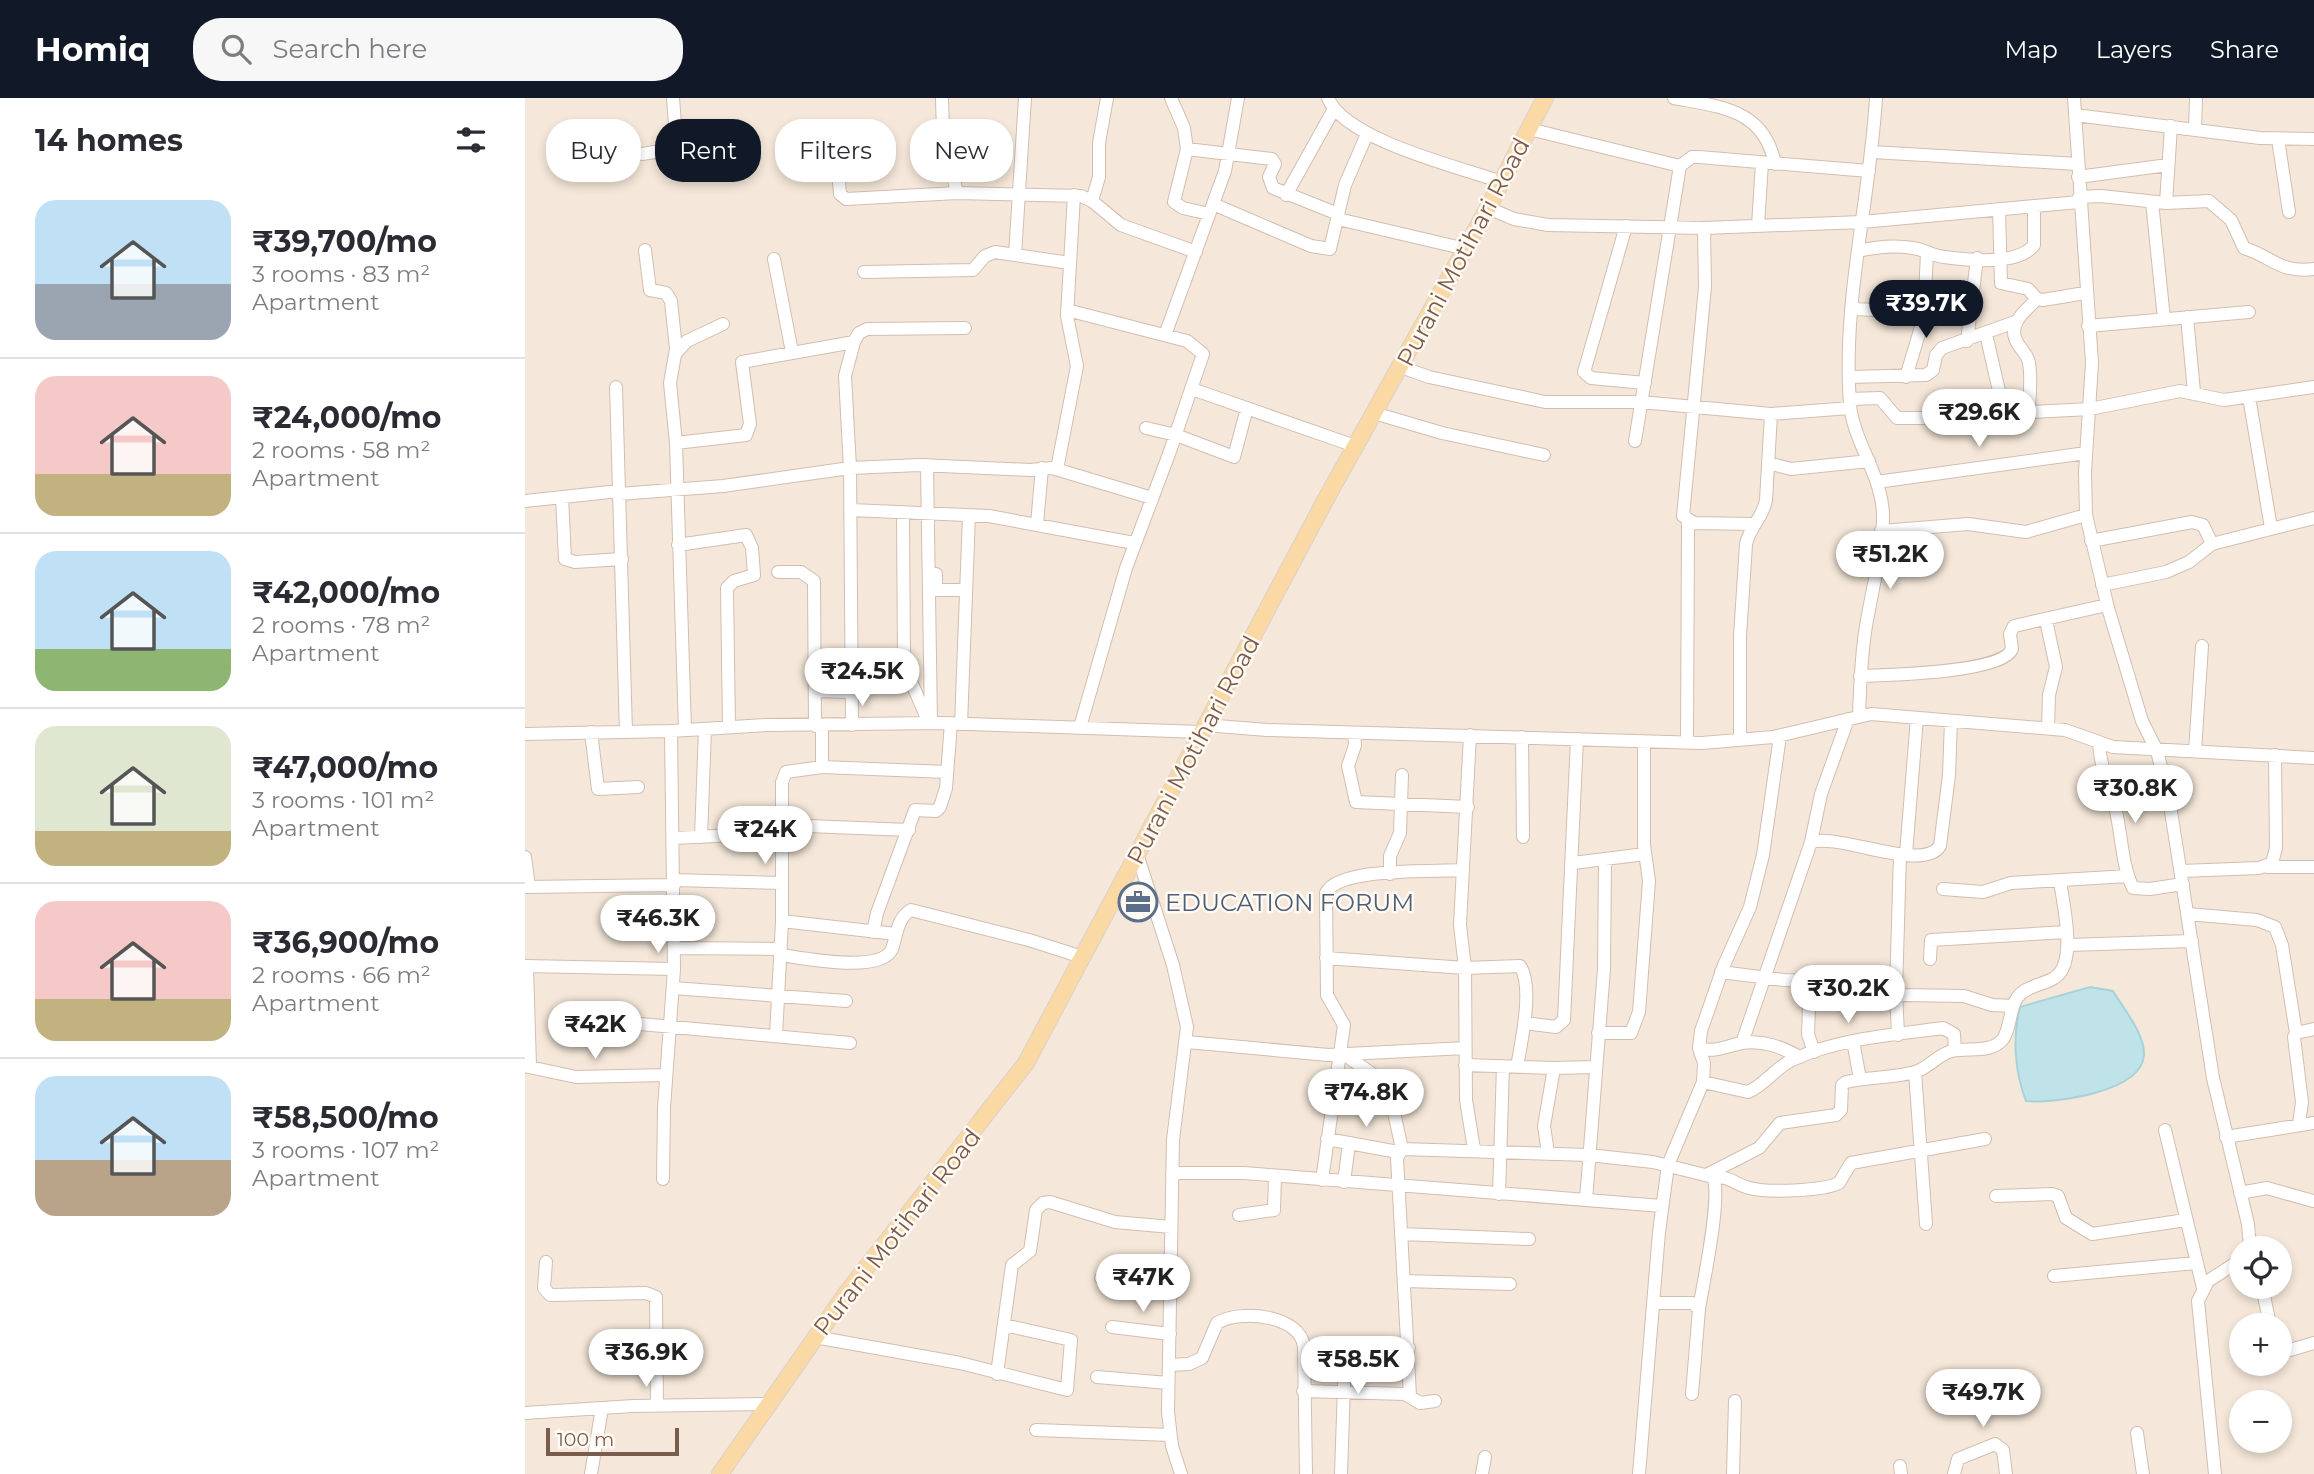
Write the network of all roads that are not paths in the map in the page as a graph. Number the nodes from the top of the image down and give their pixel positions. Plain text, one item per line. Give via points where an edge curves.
1 (673, 98) edge
2 (942, 98) edge
3 (1025, 98) edge
4 (1108, 98) edge
5 (1171, 98) edge
6 (1238, 98) edge
7 (1545, 98) edge
8 (1674, 98) edge
9 (1877, 98) edge
10 (2074, 98) edge
11 (2196, 98) edge
12 (1331, 104) edge
13 (2075, 115) junction
14 (2171, 126) junction
15 (1529, 129) junction
16 (2195, 129) junction
17 (1367, 134) junction
18 (2277, 139) junction
19 (2314, 139) edge
20 (1187, 149) junction
21 (1873, 152) junction
22 (642, 154) dead end
23 (1228, 156) junction
24 (1768, 163) junction
25 (2168, 165) junction
26 (1680, 166) junction
27 (1869, 171) junction
28 (2078, 171) junction
29 (839, 182) edge
30 (1502, 182) junction
31 (957, 193) junction
32 (1019, 194) junction
33 (1074, 195) junction
34 (1286, 195) junction
35 (2079, 199) junction
36 (1092, 201) junction
37 (2151, 202) junction
38 (2166, 204) junction
39 (2034, 206) junction
40 (1488, 208) junction
41 (1211, 209) junction
42 (1999, 209) junction
43 (2289, 212) dead end
44 (1338, 217) junction
45 (1862, 222) junction
46 (1626, 226) junction
47 (1669, 226) junction
48 (1758, 226) junction
49 (1703, 228) junction
50 (1466, 249) junction
51 (645, 250) dead end
52 (1196, 251) junction
53 (1858, 251) junction
54 (1927, 253) junction
55 (1015, 255) junction
56 (1977, 258) junction
57 (1999, 258) junction
58 (774, 259) dead end
59 (1070, 263) junction
60 (2314, 269) edge
61 (864, 272) dead end
62 (2085, 293) junction
63 (2037, 299) junction
64 (1852, 309) junction
65 (1067, 310) junction
66 (1925, 312) junction
67 (2249, 312) dead end
68 (2187, 317) junction
69 (2164, 319) junction
70 (2015, 322) junction
71 (723, 324) dead end
72 (2088, 326) junction
73 (965, 328) dead end
74 (1986, 334) junction
75 (1165, 335) junction
76 (1967, 341) junction
77 (854, 342) junction
78 (792, 352) junction
79 (676, 353) junction
80 (1401, 367) junction
81 (1849, 377) junction
82 (1906, 377) junction
83 (1645, 383) junction
84 (616, 387) dead end
85 (2314, 387) edge
86 (1192, 389) junction
87 (2195, 392) junction
88 (2249, 397) junction
89 (1641, 402) junction
90 (1850, 404) junction
91 (1695, 407) junction
92 (1247, 408) junction
93 (2089, 409) junction
94 (2029, 412) junction
95 (2004, 413) junction
96 (1374, 414) junction
97 (1771, 414) junction
98 (1146, 428) dead end
99 (1176, 435) junction
100 (1635, 441) dead end
101 (676, 443) junction
102 (1355, 446) junction
103 (2086, 453) junction
104 (1544, 455) dead end
105 (1870, 461) junction
106 (1768, 463) junction
107 (927, 465) junction
108 (850, 468) junction
109 (1042, 468) junction
110 (1057, 469) junction
111 (1877, 482) junction
112 (677, 491) junction
113 (619, 492) junction
114 (562, 497) junction
115 (1152, 498) junction
116 (525, 501) edge
117 (851, 510) junction
118 (903, 513) junction
119 (930, 514) junction
120 (2086, 515) junction
121 (969, 516) junction
122 (2314, 518) edge
123 (1688, 522) junction
124 (1037, 524) junction
125 (1753, 524) junction
126 (2271, 528) junction
127 (1881, 531) junction
128 (2091, 541) junction
129 (1134, 542) junction
130 (2212, 544) junction
131 (678, 545) junction
132 (622, 559) junction
133 (778, 572) dead end
134 (2102, 585) junction
135 (965, 590) junction
136 (2107, 605) junction
137 (2046, 620) junction
138 (2202, 646) dead end
139 (1860, 676) junction
140 (815, 691) junction
141 (852, 692) junction
142 (1853, 717) junction
143 (1917, 718) junction
144 (1951, 721) junction
145 (930, 723) junction
146 (852, 724) junction
147 (956, 724) junction
148 (819, 726) junction
149 (729, 727) junction
150 (1080, 727) junction
151 (2047, 727) junction
152 (1203, 728) junction
153 (705, 729) junction
154 (685, 730) junction
155 (671, 731) junction
156 (591, 732) junction
157 (626, 732) junction
158 (1354, 733) junction
159 (525, 734) edge
160 (1470, 736) junction
161 (1780, 736) junction
162 (1522, 737) junction
163 (1577, 740) junction
164 (1740, 740) junction
165 (1644, 742) junction
166 (1687, 743) junction
167 (2099, 743) junction
168 (2157, 751) junction
169 (2195, 751) junction
170 (2275, 755) junction
171 (2314, 758) edge
172 (822, 767) junction
173 (947, 772) junction
174 (1402, 775) dead end
175 (638, 787) dead end
176 (1400, 805) junction
177 (1468, 807) junction
178 (782, 829) junction
179 (909, 830) junction
180 (701, 837) junction
181 (1523, 837) dead end
182 (674, 838) junction
183 (1811, 842) junction
184 (1137, 854) junction
185 (1645, 854) junction
186 (1903, 854) junction
187 (525, 857) edge
188 (1605, 860) junction
189 (1573, 863) junction
190 (2267, 867) junction
191 (2314, 867) edge
192 (1461, 870) junction
193 (1390, 874) junction
194 (2128, 876) junction
195 (2183, 877) junction
196 (2060, 880) junction
197 (674, 882) junction
198 (782, 883) junction
199 (527, 887) edge
200 (1943, 889) dead end
201 (2188, 915) junction
202 (782, 921) junction
203 (873, 932) junction
204 (896, 934) junction
205 (2068, 939) junction
206 (2192, 942) junction
207 (674, 948) junction
208 (781, 952) junction
209 (1082, 957) junction
210 (1326, 958) junction
211 (1930, 959) dead end
212 (526, 967) edge
213 (1465, 968) junction
214 (674, 969) junction
215 (1721, 972) junction
216 (1763, 978) junction
217 (1799, 980) junction
218 (673, 989) junction
219 (1896, 991) junction
220 (778, 995) junction
221 (846, 1001) dead end
222 (2013, 1006) junction
223 (596, 1020) dead end
224 (1524, 1023) junction
225 (670, 1029) junction
226 (2314, 1030) edge
227 (1598, 1033) junction
228 (2296, 1033) junction
229 (1898, 1035) junction
230 (776, 1036) junction
231 (1853, 1041) junction
232 (1187, 1042) junction
233 (850, 1043) dead end
234 (1742, 1043) junction
235 (1465, 1048) junction
236 (1699, 1048) junction
237 (1955, 1050) junction
238 (1814, 1052) junction
239 (1342, 1055) junction
240 (1800, 1057) junction
241 (1465, 1065) junction
242 (527, 1066) edge
243 (1503, 1066) junction
244 (1517, 1066) junction
245 (1596, 1067) junction
246 (1554, 1068) junction
247 (1915, 1072) junction
248 (666, 1075) junction
249 (1860, 1079) junction
250 (1703, 1082) junction
251 (2314, 1123) edge
252 (2299, 1124) junction
253 (2165, 1130) dead end
254 (2226, 1137) junction
255 (1327, 1139) junction
256 (1985, 1139) dead end
257 (1349, 1144) junction
258 (1474, 1149) junction
259 (1400, 1150) junction
260 (1921, 1150) junction
261 (1500, 1151) junction
262 (1548, 1153) junction
263 (1590, 1155) junction
264 (1668, 1165) junction
265 (1172, 1173) junction
266 (1275, 1176) junction
267 (1711, 1176) junction
268 (663, 1178) dead end
269 (1322, 1180) junction
270 (1344, 1182) junction
271 (1398, 1187) junction
272 (2240, 1193) junction
273 (1499, 1194) junction
274 (1996, 1196) dead end
275 (1586, 1200) junction
276 (2313, 1201) edge
277 (1662, 1206) junction
278 (1239, 1215) dead end
279 (2186, 1220) junction
280 (1926, 1224) dead end
281 (1171, 1227) junction
282 (1401, 1234) junction
283 (2249, 1236) edge
284 (1529, 1239) dead end
285 (546, 1262) dead end
286 (2196, 1263) junction
287 (2229, 1266) edge
288 (2054, 1276) dead end
289 (1101, 1278) dead end
290 (1171, 1279) junction
291 (1404, 1281) junction
292 (1510, 1284) dead end
293 (2203, 1288) junction
294 (1653, 1303) junction
295 (1699, 1309) junction
296 (1004, 1325) junction
297 (1112, 1327) dead end
298 (1170, 1334) junction
299 (815, 1337) junction
300 (2314, 1343) edge
301 (1409, 1348) junction
302 (2292, 1349) edge
303 (1169, 1364) junction
304 (997, 1374) junction
305 (1097, 1377) dead end
306 (1168, 1383) junction
307 (1303, 1391) junction
308 (1342, 1394) junction
309 (1692, 1394) dead end
310 (1410, 1396) junction
311 (1434, 1401) dead end
312 (1735, 1401) dead end
313 (769, 1404) junction
314 (657, 1406) junction
315 (602, 1408) junction
316 (525, 1413) edge
317 (1036, 1430) dead end
318 (2137, 1433) dead end
319 (1170, 1435) junction
320 (1485, 1457) dead end
321 (1637, 1472) edge
322 (591, 1474) edge
323 (720, 1474) edge
324 (1181, 1474) edge
325 (1306, 1474) edge
326 (1341, 1474) edge
327 (1482, 1474) edge
328 (1733, 1474) edge
329 (1954, 1474) edge
330 (2006, 1474) edge
331 (2143, 1474) edge
332 (2215, 1474) edge

1 - 22 street via 673,145
2 - 31 street via 943,134
3 - 32 street
4 - 36 street
5 - 20 street
6 - 23 street
7 - 15 main road, Purani Motihari Road
8 - 24 street via 1747,117 1769,143
9 - 21 street
10 - 13 street
11 - 16 street
12 - 17 street via 1344,120
12 - 34 street
13 - 14 street
13 - 28 street
14 - 16 street
14 - 25 street
15 - 26 street
15 - 30 main road, Purani Motihari Road
16 - 18 street
17 - 30 street
17 - 44 street via 1345,185
18 - 19 street
18 - 43 street
20 - 23 street
20 - 41 street via 1174,202 1183,208
21 - 27 street
21 - 28 street
23 - 34 street via 1272,159 1270,184
23 - 41 street
24 - 26 street via 1692,157
24 - 27 street
24 - 48 street
25 - 28 street
25 - 38 street
26 - 47 street
27 - 45 street
28 - 35 street
29 - 31 street via 840,194 846,199
30 - 40 main road, Purani Motihari Road
31 - 32 street
32 - 33 street
32 - 55 street
33 - 36 street
33 - 59 street
34 - 44 street
35 - 37 street via 2101,196
35 - 39 street
35 - 62 street
36 - 52 street via 1121,225
37 - 38 street
37 - 69 street
38 - 60 street via 2209,201 2231,220 2244,248 2285,269
39 - 42 street
39 - 57 street via 2034,245 2024,253
40 - 46 street via 1540,224
40 - 50 main road, Purani Motihari Road
41 - 44 street via 1319,249 1332,245
41 - 52 street
42 - 45 street
42 - 57 street
44 - 50 street
45 - 48 street
45 - 53 street
46 - 47 street
46 - 83 street via 1584,372 1591,378
47 - 49 street
47 - 83 street
48 - 49 street
49 - 91 street via 1705,287
50 - 80 main road, Purani Motihari Road
51 - 79 street via 647,284 653,291 666,293 671,301
52 - 75 street
53 - 54 street via 1903,247
53 - 64 street
54 - 56 street
54 - 66 street
55 - 59 street
55 - 61 street via 989,253 973,270
56 - 57 street
56 - 76 street
57 - 63 street via 2001,283 2028,289
58 - 78 street
59 - 65 street
62 - 63 street
62 - 72 street
63 - 70 street
64 - 66 street
64 - 81 street
65 - 75 street
65 - 110 street via 1077,366
66 - 82 street
67 - 68 street
68 - 69 street
68 - 87 street
69 - 72 street
70 - 74 street
70 - 94 street via 2015,337 2030,366
71 - 79 street via 687,341
72 - 93 street via 2092,363
73 - 77 street via 875,328 859,333
74 - 76 street
74 - 95 street
75 - 86 street via 1201,350
76 - 82 street via 1938,351 1930,373
77 - 78 street
77 - 108 street via 845,376
78 - 101 street via 742,362 750,424 746,435
79 - 101 street via 670,376
80 - 89 street via 1529,400
80 - 96 main road, Purani Motihari Road
81 - 82 street
81 - 90 street
83 - 89 street
84 - 113 street
85 - 88 street
86 - 92 street
86 - 99 street
87 - 88 street via 2212,399
87 - 93 street
88 - 126 street
89 - 91 street
89 - 100 street
90 - 95 street via 1880,398 1893,416 1905,419
90 - 97 street
90 - 105 street
91 - 97 street
91 - 123 street via 1682,504
92 - 99 street via 1234,457
92 - 102 street
93 - 94 street
93 - 103 street
94 - 95 street
96 - 102 main road, Purani Motihari Road
96 - 104 street
97 - 106 street
98 - 99 street
99 - 115 street
101 - 112 street
102 - 152 main road, Purani Motihari Road
103 - 111 street
103 - 120 street
105 - 106 street via 1791,469
105 - 111 street
106 - 125 street via 1764,513
107 - 108 street
107 - 109 street
107 - 119 street
108 - 112 street
108 - 117 street
109 - 110 street
109 - 124 street
110 - 115 street
111 - 127 street
112 - 113 street
112 - 131 street
113 - 114 street
113 - 132 street
114 - 116 street
114 - 132 street via 565,559
115 - 129 street
117 - 118 street
117 - 141 street
118 - 119 street
118 - 145 street via 904,665
119 - 121 street
119 - 135 street via 936,590
119 - 145 street
120 - 127 street via 2033,531 1968,524
120 - 128 street
121 - 124 street
121 - 135 street
122 - 126 street
123 - 125 street
123 - 166 street
124 - 129 street
125 - 164 street via 1746,544 1740,636
126 - 130 street
127 - 139 street
128 - 130 street via 2192,522 2203,525
128 - 134 street
129 - 150 street
130 - 134 street via 2166,572
131 - 149 street via 746,535 752,548 754,575 727,588
131 - 154 street
132 - 157 street
133 - 140 street via 801,572 814,581
134 - 136 street
135 - 147 street
136 - 137 street
136 - 168 street via 2142,721
137 - 139 street via 2014,626 2012,649 2004,658 1939,673
137 - 151 street via 2056,667
138 - 169 street
139 - 142 street
140 - 141 street
140 - 148 street
141 - 146 street
142 - 143 street
142 - 161 street
142 - 183 street via 1821,794
143 - 144 street
143 - 186 street
144 - 151 street
144 - 186 street via 1940,846 1929,853
145 - 146 street
145 - 147 street
146 - 148 street
147 - 150 street
147 - 173 street
148 - 149 street
148 - 172 street
149 - 153 street
150 - 152 street
151 - 167 street
152 - 158 street
152 - 184 main road, Purani Motihari Road
153 - 154 street
153 - 180 street
154 - 155 street
155 - 157 street
155 - 182 street
156 - 157 street
156 - 159 street
156 - 175 street via 598,789
158 - 160 street
158 - 176 street via 1348,766 1356,802
160 - 162 street
160 - 177 street
161 - 164 street
161 - 215 street via 1763,855 1750,907
162 - 163 street
162 - 181 street
163 - 165 street
163 - 189 street
164 - 166 street
165 - 166 street
165 - 185 street
167 - 168 street
167 - 194 street
168 - 169 street
168 - 195 street
169 - 170 street
170 - 171 street
170 - 190 street via 2276,848
172 - 173 street
172 - 178 street via 786,772
173 - 179 street via 940,807 915,810
174 - 176 street
176 - 177 street
176 - 193 street via 1400,833 1390,856
177 - 192 street
178 - 179 street
178 - 180 street
178 - 198 street
179 - 203 street
180 - 182 street
182 - 197 street
183 - 186 street
183 - 216 street
184 - 209 main road, Purani Motihari Road
184 - 232 street via 1179,987
185 - 188 street
185 - 227 street via 1648,909 1637,1021 1626,1034
186 - 219 street
187 - 199 street
188 - 189 street
188 - 227 street
189 - 224 street via 1564,1020 1556,1027
190 - 191 street
190 - 195 street
192 - 193 street
192 - 213 street via 1460,935
193 - 210 street via 1350,877 1329,886 1324,904
194 - 195 street via 2133,888 2141,890
194 - 196 street
195 - 201 street
196 - 200 street via 2011,883 1983,892
196 - 205 street
197 - 198 street
197 - 199 street
197 - 207 street
198 - 202 street
201 - 206 street
201 - 228 street via 2257,920 2275,927
202 - 203 street
202 - 208 street
203 - 204 street
204 - 208 street via 888,954 854,964
204 - 209 street via 906,913 920,911
205 - 206 street
205 - 211 street via 1931,940
205 - 222 street via 2059,975 2023,992
206 - 254 street
207 - 208 street
207 - 214 street
208 - 220 street
209 - 299 main road, Purani Motihari Road via 1018,1075
210 - 213 street
210 - 239 street via 1327,995 1344,1025
212 - 214 street
212 - 242 street
213 - 224 street via 1520,966 1525,983
213 - 235 street
214 - 218 street
215 - 216 street
215 - 236 street
216 - 217 street
216 - 234 street
217 - 219 street via 1862,983
217 - 238 street via 1809,1009 1808,1034
218 - 220 street
218 - 225 street
219 - 222 street via 1920,997 1964,996
219 - 229 street
220 - 221 street
220 - 230 street
222 - 237 street via 2006,1032 1997,1044 1980,1050
223 - 225 street
224 - 244 street
225 - 230 street
225 - 248 street
226 - 228 street
227 - 245 street
228 - 252 street via 2302,1101
229 - 231 street
229 - 237 street via 1950,1030
230 - 233 street
231 - 238 street
231 - 249 street
232 - 239 street
232 - 265 street via 1174,1114
234 - 236 street via 1714,1051
234 - 240 street via 1765,1042
235 - 239 street
235 - 241 street
236 - 250 street
237 - 247 street
238 - 240 street
239 - 255 street
239 - 259 street via 1388,1085
240 - 250 street via 1777,1068 1748,1092
241 - 243 street
241 - 258 street
242 - 248 street via 576,1077
243 - 244 street
243 - 261 street
244 - 246 street
245 - 246 street
245 - 263 street
246 - 262 street via 1544,1126
247 - 249 street
247 - 260 street
248 - 268 street
249 - 267 street via 1842,1085 1841,1110 1836,1115 1780,1124 1759,1148 1726,1162
250 - 264 street
251 - 252 street
252 - 254 street
253 - 279 street
254 - 272 street
255 - 257 street
255 - 269 street
256 - 260 street
257 - 259 street
257 - 270 street
258 - 259 street
258 - 261 street
259 - 271 street
260 - 267 street via 1851,1163 1839,1183 1826,1187 1755,1189 1733,1178
260 - 280 street
261 - 262 street
261 - 273 street
262 - 263 street
263 - 264 street
263 - 275 street
264 - 267 street
264 - 277 street
265 - 266 street
265 - 281 street
266 - 269 street
266 - 278 street via 1274,1210
267 - 295 street via 1716,1186 1714,1211
269 - 270 street
270 - 271 street
271 - 273 street
271 - 282 street
272 - 276 street via 2267,1188
272 - 283 street
273 - 275 street
274 - 279 street via 2058,1196 2066,1218 2092,1234
275 - 277 street
277 - 294 street
279 - 286 street
281 - 290 street
281 - 296 street via 1115,1222 1043,1203 1036,1210 1030,1251 1012,1265
282 - 284 street
282 - 291 street
285 - 314 street via 544,1288 550,1295 646,1293 656,1297
286 - 288 street
286 - 293 street
287 - 293 street
289 - 290 street
290 - 298 street
291 - 292 street
291 - 301 street
293 - 332 street via 2198,1301
294 - 295 street via 1692,1303
294 - 321 street
295 - 309 street
296 - 304 street
296 - 304 street via 1071,1340 1067,1390
297 - 298 street
298 - 303 street
299 - 304 street
299 - 313 main road, Purani Motihari Road
300 - 302 street
301 - 308 street via 1347,1354
301 - 310 street
303 - 306 street
303 - 307 street via 1189,1364 1202,1357 1222,1320 1286,1323 1301,1333
305 - 306 street
306 - 319 street
307 - 308 street
307 - 325 street
308 - 310 street
308 - 326 street
310 - 311 street via 1420,1403
312 - 328 street
313 - 314 street
313 - 323 main road, Purani Motihari Road
314 - 315 street
315 - 316 street
315 - 322 street
317 - 319 street
318 - 331 street
319 - 324 street
320 - 327 street
329 - 330 street via 1958,1458 1995,1444 2003,1450

